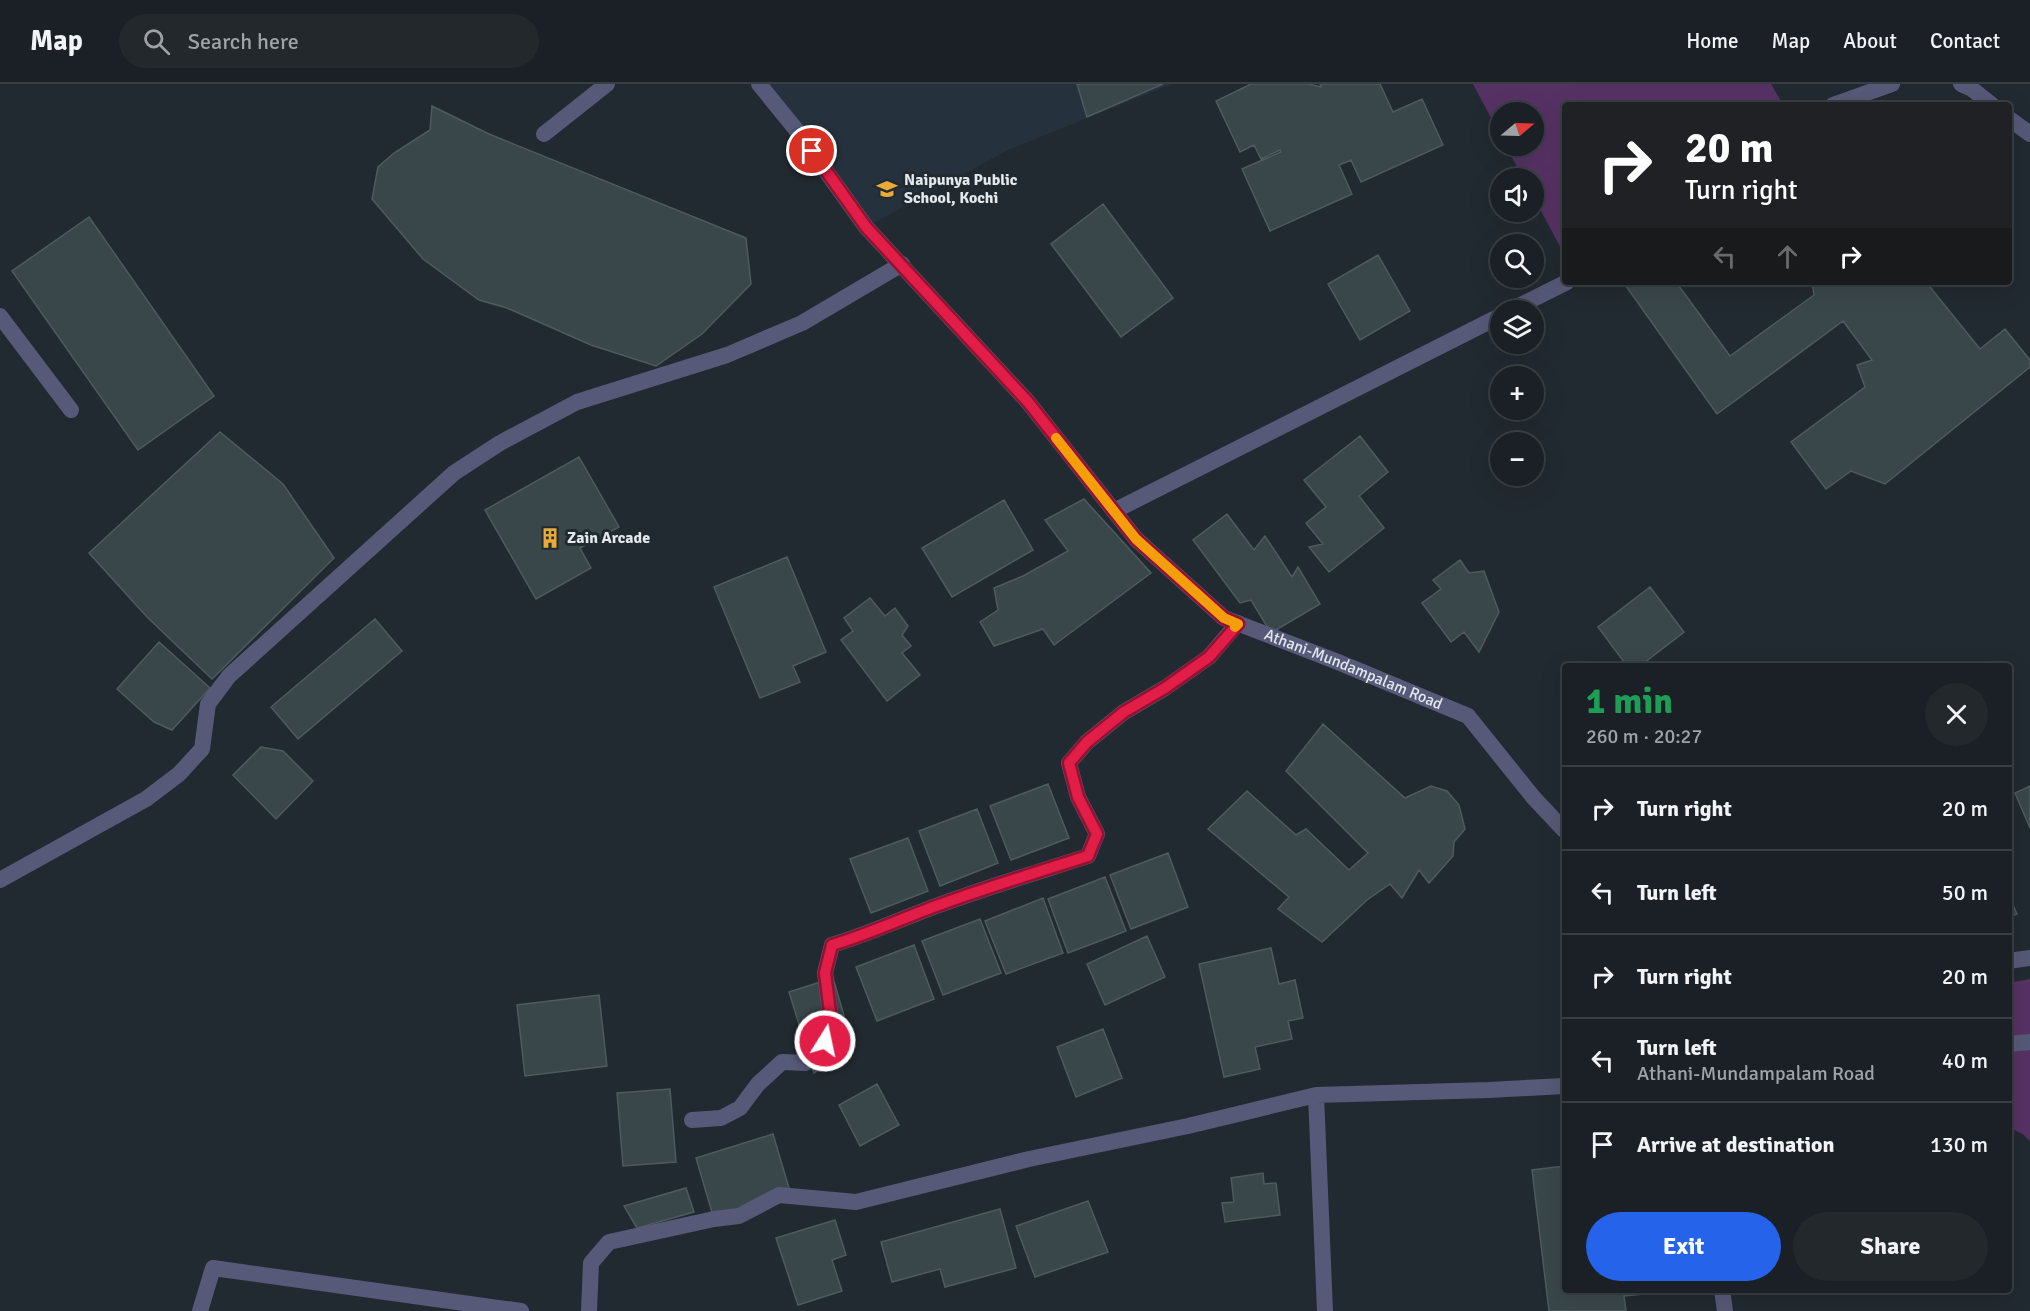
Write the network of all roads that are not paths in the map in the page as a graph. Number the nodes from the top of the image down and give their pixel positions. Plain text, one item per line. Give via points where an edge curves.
1 (607, 84) edge
2 (759, 84) edge
3 (1892, 84) edge
4 (1961, 84) edge
5 (1841, 102) edge
6 (1988, 102) edge
7 (2012, 121) edge
8 (544, 134) dead end
9 (2030, 134) edge
10 (902, 264) junction
11 (1562, 284) edge
12 (1531, 300) edge
13 (0, 316) edge
14 (1490, 321) edge
15 (71, 410) dead end
16 (1114, 511) junction
17 (1238, 624) junction
18 (1562, 828) edge
19 (0, 880) edge
20 (2030, 958) edge
21 (2012, 960) edge
22 (2030, 1042) edge
23 (2012, 1044) edge
24 (1562, 1086) edge
25 (1316, 1095) junction
26 (692, 1120) dead end
27 (1722, 1293) edge
28 (200, 1311) edge
29 (521, 1311) edge
30 (589, 1311) edge
31 (1326, 1311) edge
32 (1725, 1311) edge

1 - 8 street
2 - 10 street, Athani-Mundampalam Road via 866,227
3 - 5 street
4 - 6 street
7 - 9 street
10 - 16 street, Athani-Mundampalam Road via 1028,402
10 - 19 street via 802,323 738,350 577,402 500,443 454,474 229,676 208,704 202,749 179,774 146,799
11 - 12 street
13 - 15 street
14 - 16 street
16 - 17 street, Athani-Mundampalam Road via 1136,539 1224,618
17 - 18 street, Athani-Mundampalam Road via 1468,716
17 - 26 street via 1209,657 1124,712 1087,742 1069,763 1078,797 1097,834 1088,856 832,945 825,973 830,1012 825,1041 806,1063 782,1062 741,1108 721,1118
20 - 21 street
22 - 23 street
24 - 25 street
25 - 30 street via 856,1202 779,1195 739,1215 609,1242 591,1263
25 - 31 street
27 - 32 street
28 - 29 street via 213,1268

